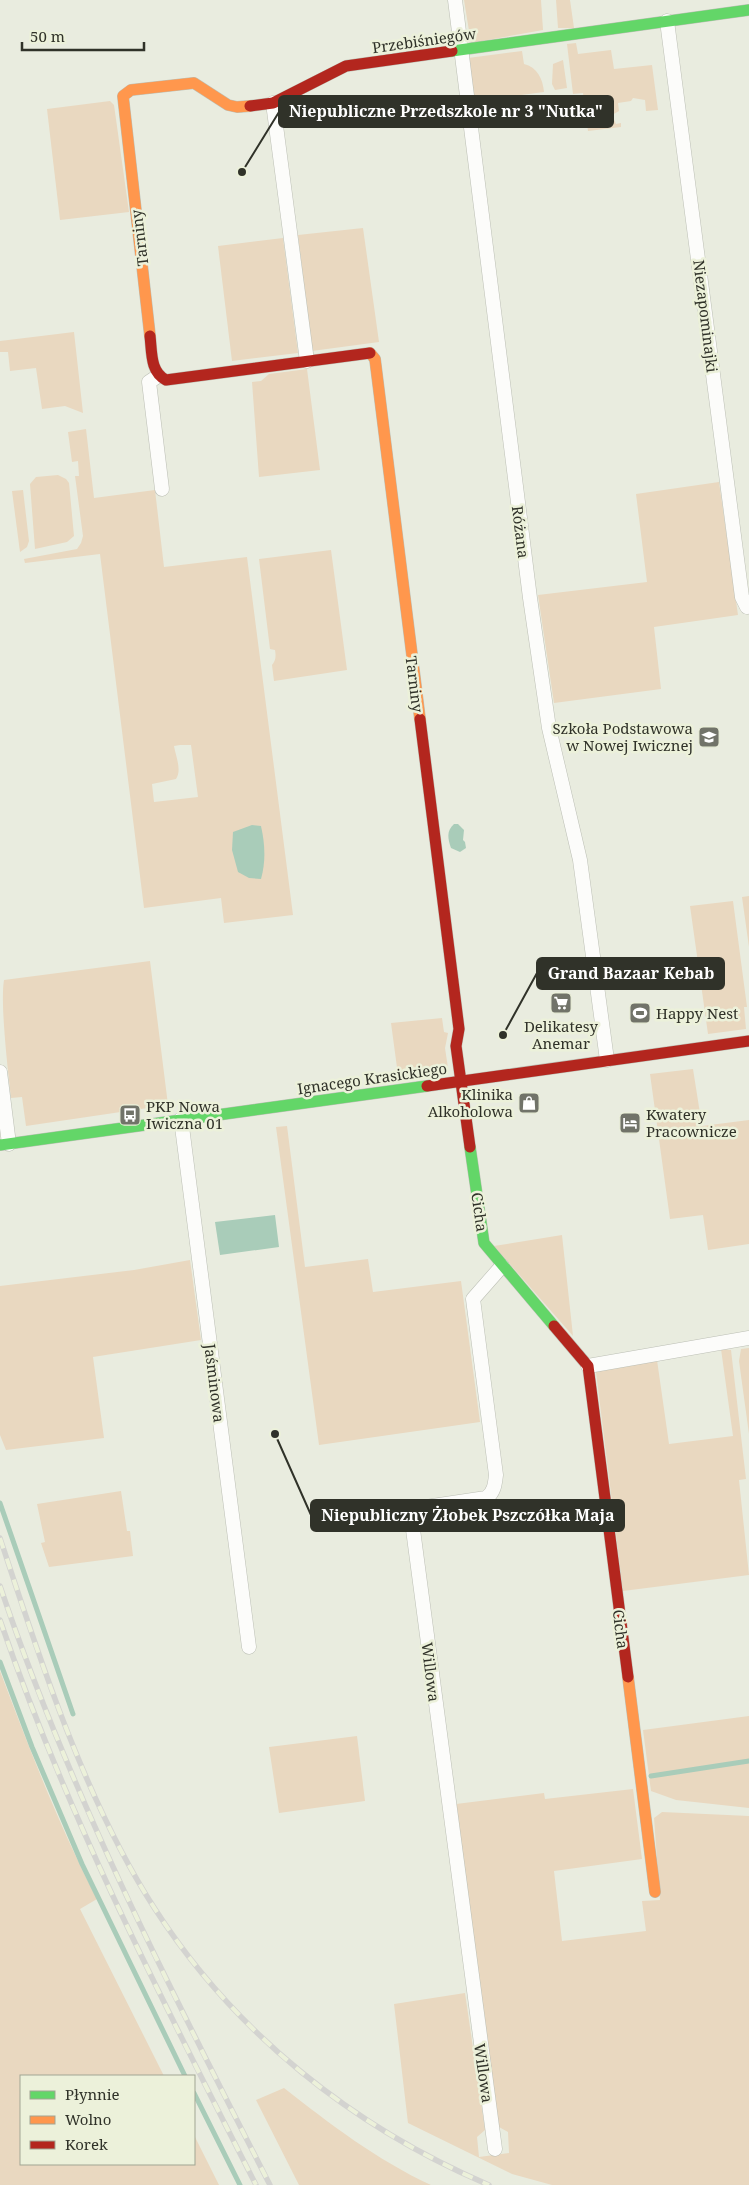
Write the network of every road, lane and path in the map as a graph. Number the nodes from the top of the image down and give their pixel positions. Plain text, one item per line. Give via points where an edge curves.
1 (455, 0) edge
2 (749, 10) edge
3 (667, 21) junction
4 (462, 50) junction
5 (123, 100) joint
6 (274, 103) junction
7 (307, 361) junction
8 (158, 376) junction
9 (162, 489) dead end
10 (749, 606) edge
11 (749, 1041) edge
12 (607, 1060) junction
13 (0, 1072) edge
14 (461, 1081) junction
15 (181, 1119) junction
16 (5, 1144) edge
17 (502, 1266) junction
18 (749, 1338) edge
19 (588, 1366) junction
20 (249, 1647) dead end
21 (655, 1892) dead end
22 (495, 2149) dead end

1 - 4 street, Różana
2 - 3 street, Przebiśniegów
3 - 4 street, Przebiśniegów
3 - 10 street, Niezapominajki via 742,596 743,602
4 - 6 street, Przebiśniegów via 346,66
4 - 12 street, Różana via 530,598 550,728 580,860
5 - 6 street, Przebiśniegów via 131,90 194,83 228,105
5 - 8 street, Tarniny via 154,368
6 - 7 street
7 - 8 street, Tarniny via 166,380
7 - 14 street, Tarniny via 368,353 375,359 459,1029 456,1046
8 - 9 street via 149,382
11 - 12 street, Ignacego Krasickiego
12 - 14 street, Ignacego Krasickiego
13 - 16 street
14 - 15 street, Ignacego Krasickiego
14 - 17 street, Cicha via 484,1243
15 - 16 street, Ignacego Krasickiego
15 - 20 street, Jaśminowa
17 - 19 street, Cicha
17 - 22 street, Willowa via 473,1299 495,1484 486,1498 421,1509 412,1522
18 - 19 street
19 - 21 street, Cicha

